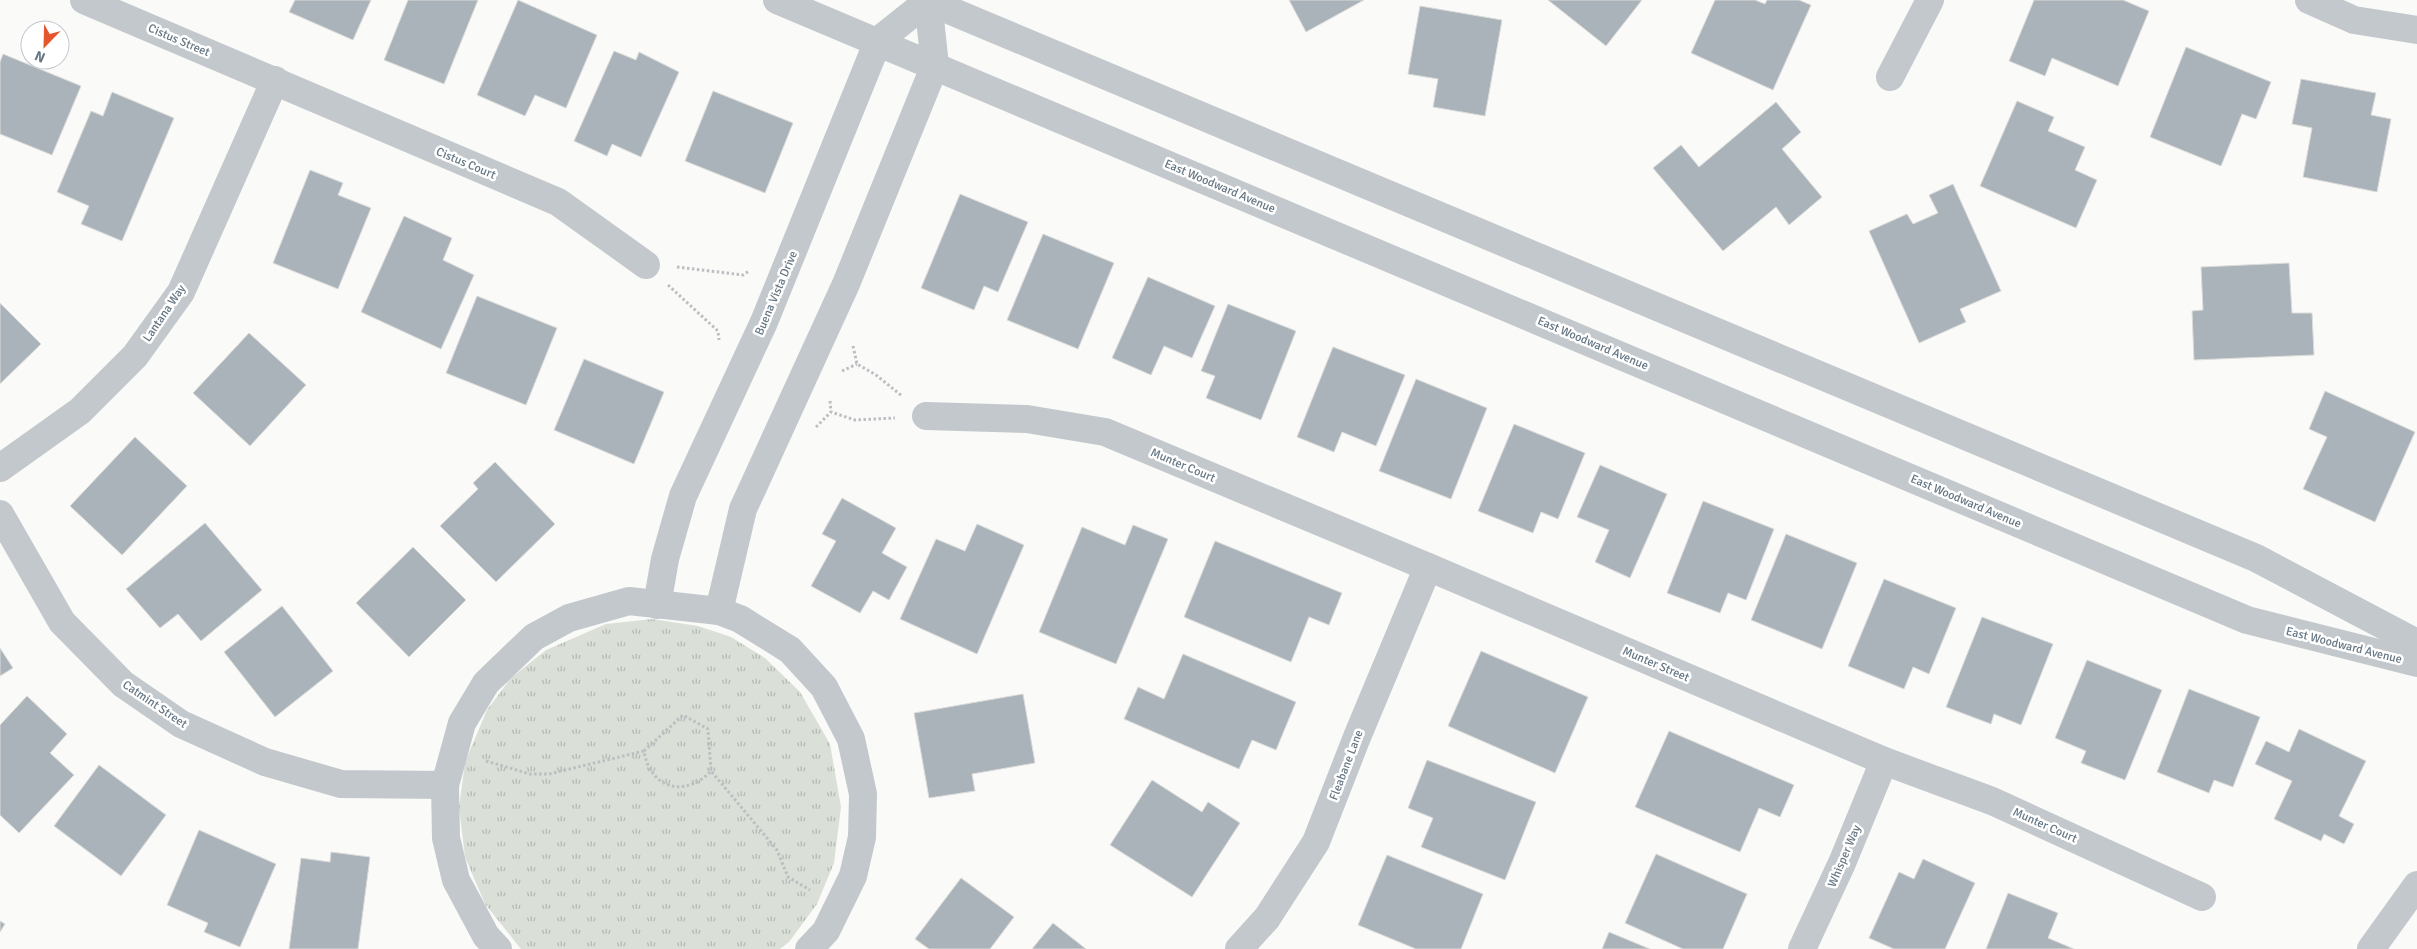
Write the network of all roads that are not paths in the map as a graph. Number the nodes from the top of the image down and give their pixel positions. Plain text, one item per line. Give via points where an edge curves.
1 (84, 0) edge
2 (777, 0) edge
3 (927, 0) edge
4 (1930, 0) edge
5 (2309, 0) edge
6 (2417, 30) edge
7 (878, 41) junction
8 (935, 65) junction
9 (1890, 77) dead end
10 (275, 80) junction
11 (646, 265) road end
12 (926, 416) road end
13 (0, 468) edge
14 (0, 514) edge
15 (1428, 566) junction
16 (657, 605) junction
17 (719, 611) junction
18 (2417, 643) edge
19 (2417, 664) edge
20 (1884, 761) junction
21 (445, 785) junction
22 (2417, 885) edge
23 (2202, 896) dead end
24 (814, 947) edge
25 (498, 949) edge
26 (1239, 949) edge
27 (1802, 949) edge
28 (2371, 949) edge

1 - 10 street, Cistus Street
2 - 7 street, East Woodward Avenue
3 - 7 street, Buena Vista Drive
3 - 8 street
3 - 18 street, East Woodward Avenue via 2256,558
4 - 9 street
5 - 6 street via 2354,20
7 - 8 street, East Woodward Avenue
7 - 16 street, Buena Vista Drive via 743,370 683,496 665,559
8 - 17 street via 829,321 742,510
8 - 19 street, East Woodward Avenue via 2247,620
10 - 11 street, Cistus Court via 558,202
10 - 13 street, Lantana Way via 175,300 135,356 80,412
12 - 15 street, Munter Court via 1027,419 1105,432
14 - 21 street, Catmint Street via 62,622 123,684 181,724 264,762 342,784
15 - 20 street, Munter Street
15 - 26 street, Fleabane Lane via 1316,842 1266,918
16 - 17 street
16 - 21 street via 629,601 569,618 534,637 486,684 462,723
17 - 24 street via 740,619 790,650 824,687 851,739 863,794 862,837 853,876 826,931
20 - 23 street, Munter Court via 1992,801
20 - 27 street, Whisper Way
21 - 25 street via 446,838 456,880 486,936
22 - 28 street

